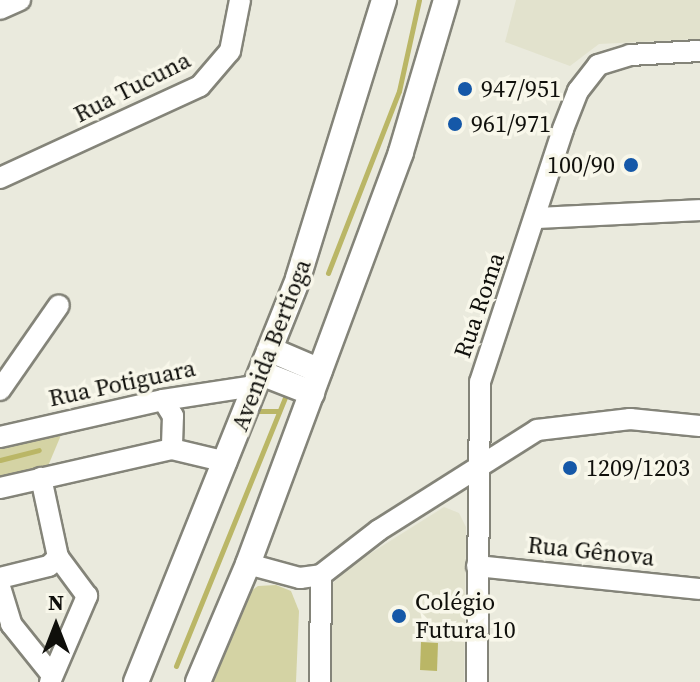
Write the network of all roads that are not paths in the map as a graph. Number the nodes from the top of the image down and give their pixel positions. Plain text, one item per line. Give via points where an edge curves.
1 (20, 0) edge
2 (240, 0) edge
3 (384, 0) edge
4 (446, 0) edge
5 (0, 9) edge
6 (700, 51) edge
7 (0, 178) edge
8 (700, 210) edge
9 (537, 218) junction
10 (59, 305) dead end
11 (271, 350) junction
12 (258, 379) junction
13 (316, 382) junction
14 (0, 390) edge
15 (163, 400) junction
16 (700, 426) edge
17 (0, 437) edge
18 (172, 449) junction
19 (226, 462) junction
20 (476, 467) junction
21 (41, 478) junction
22 (0, 488) edge
23 (58, 557) junction
24 (248, 564) junction
25 (477, 566) junction
26 (321, 575) junction
27 (0, 578) edge
28 (0, 587) edge
29 (700, 589) edge
30 (145, 677) edge
31 (51, 678) edge
32 (198, 682) edge
33 (320, 682) edge
34 (477, 682) edge

1 - 5 street
2 - 7 street, Rua Tucuna via 230,51 200,86
3 - 11 street, Avenida Bertioga via 318,221
4 - 13 street via 401,152
6 - 9 street, Rua Roma via 615,58 589,74 563,129
8 - 9 street
9 - 20 street, Rua Roma via 480,382
10 - 14 street
11 - 12 street, Avenida Bertioga
11 - 13 street
12 - 13 street
12 - 15 street, Rua Potiguara
12 - 19 street, Avenida Bertioga
13 - 24 street
15 - 17 street, Rua Potiguara
15 - 18 street via 173,416
16 - 20 street via 630,419 537,430
18 - 19 street
18 - 21 street
19 - 30 street, Avenida Bertioga
20 - 25 street, Rua Roma
20 - 26 street
21 - 22 street
21 - 23 street
23 - 27 street via 49,566
23 - 31 street via 87,596
24 - 26 street via 300,578
24 - 32 street
25 - 29 street, Rua Gênova
25 - 34 street, Rua Roma
26 - 33 street
28 - 31 street via 11,624

